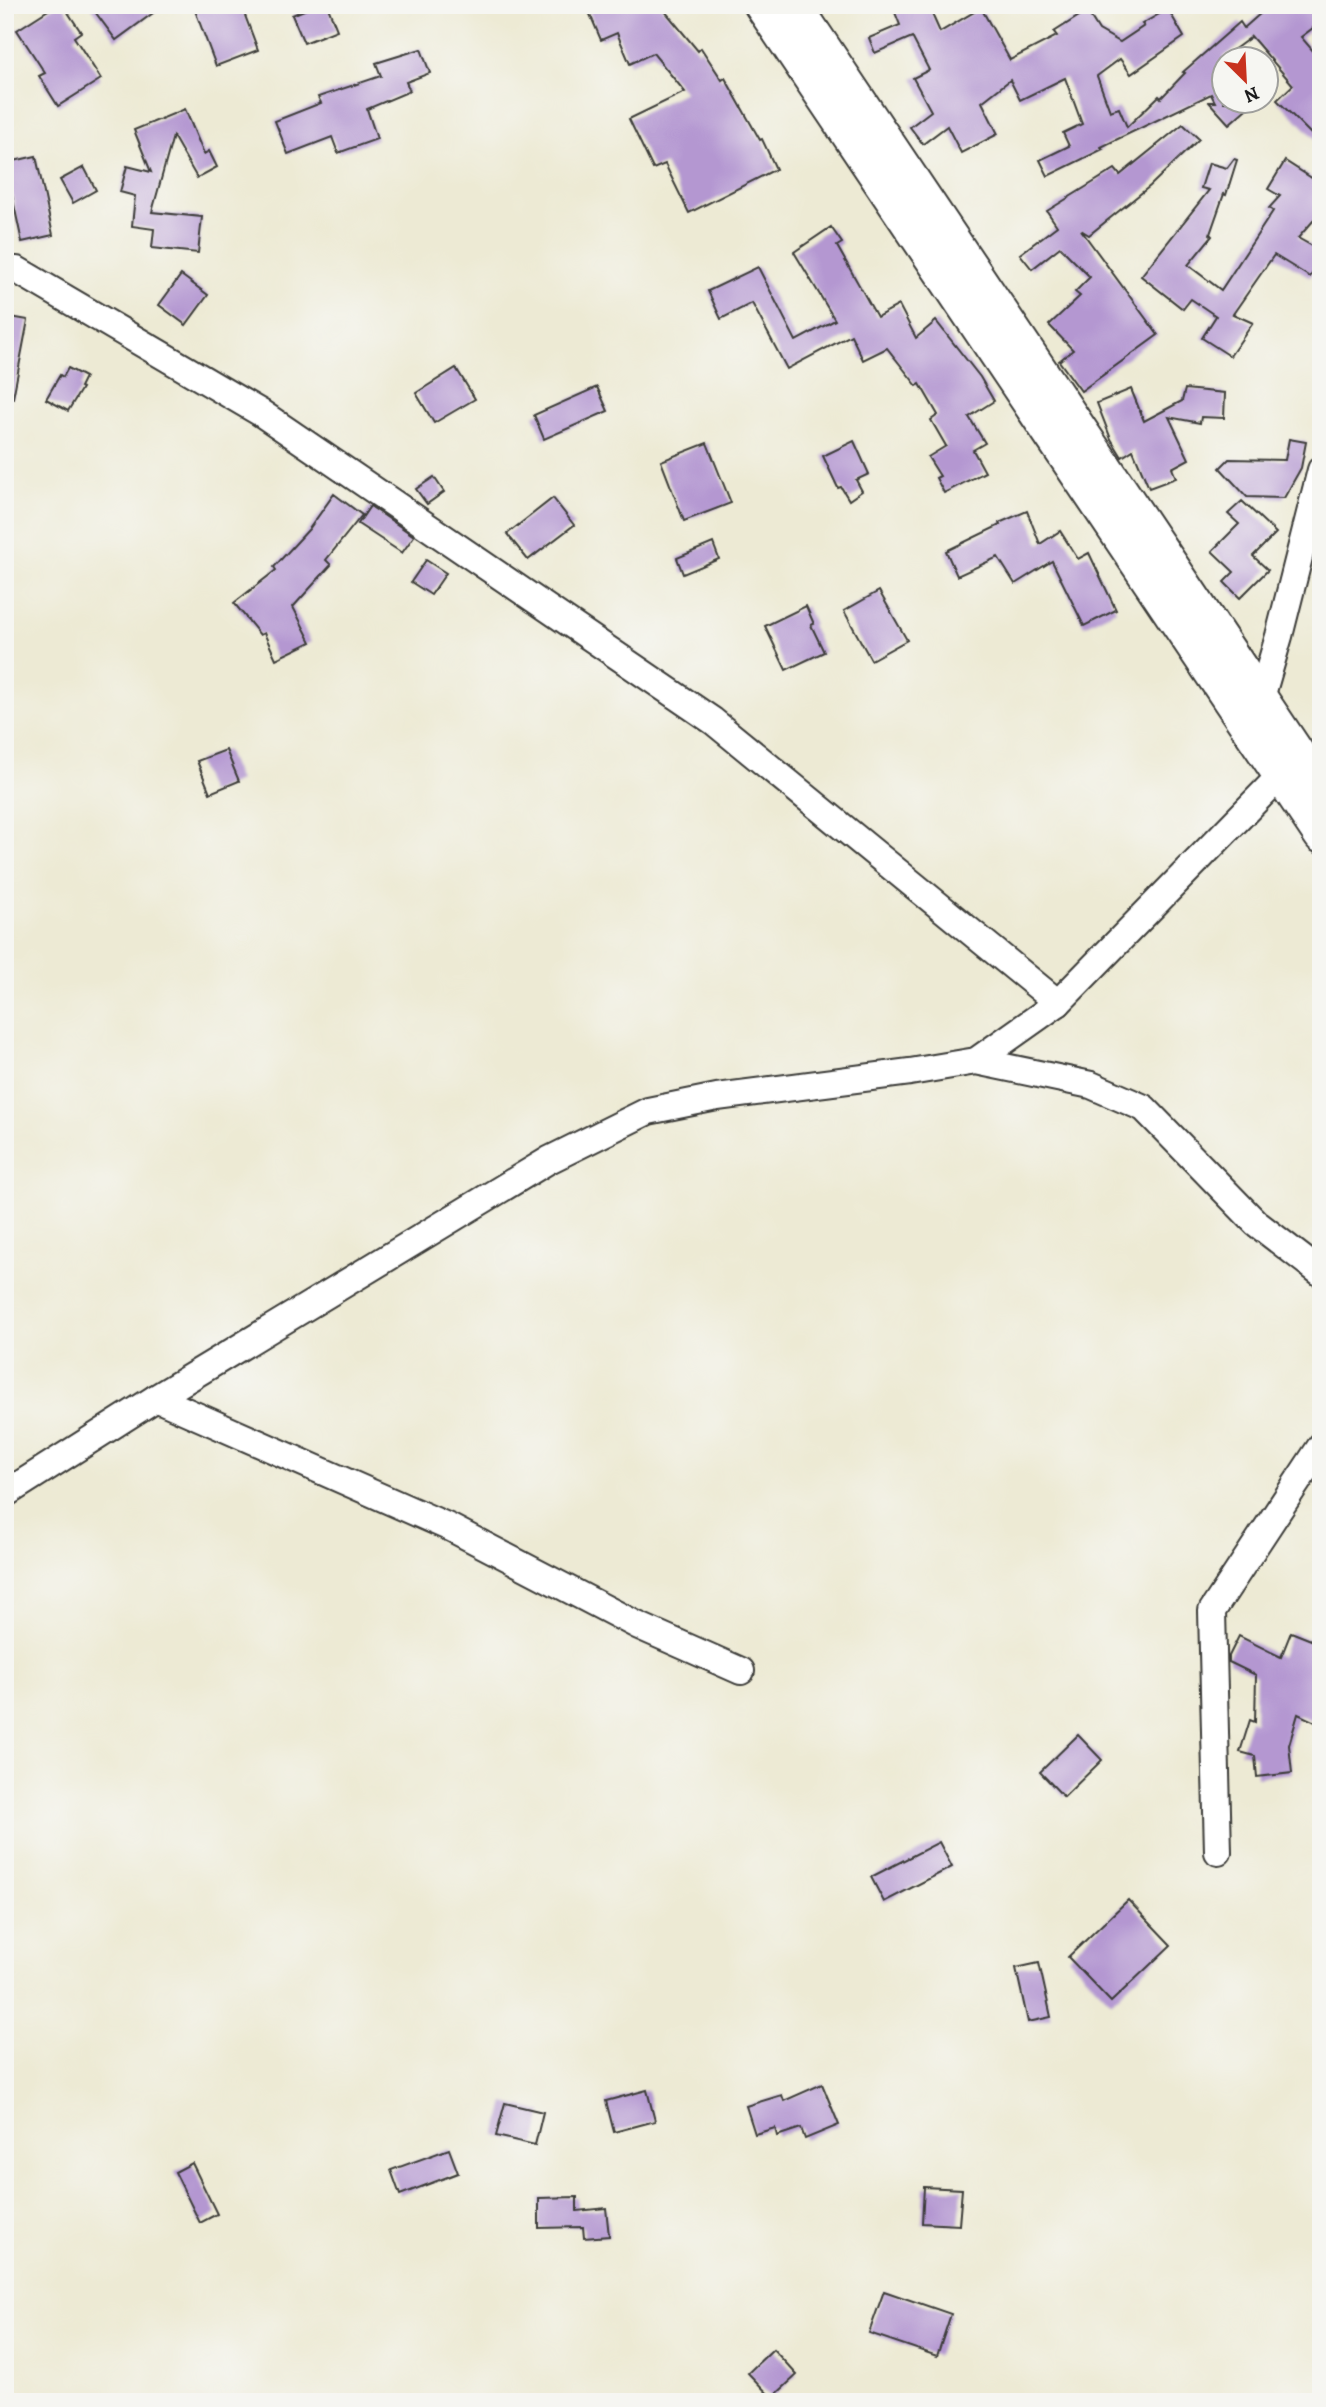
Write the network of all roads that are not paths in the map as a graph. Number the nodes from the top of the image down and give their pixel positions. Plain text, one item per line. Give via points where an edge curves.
1 (761, 5) edge
2 (795, 5) edge
3 (5, 271) edge
4 (1321, 470) edge
5 (1261, 698) junction
6 (1279, 777) junction
7 (1321, 788) edge
8 (1321, 836) edge
9 (1058, 1003) junction
10 (976, 1062) junction
11 (1321, 1273) edge
12 (156, 1398) junction
13 (1321, 1446) edge
14 (5, 1494) edge
15 (741, 1671) dead end
16 (1218, 1852) dead end

1 - 6 main road
2 - 5 main road
3 - 9 street via 17,270 261,412 713,722
4 - 5 street
5 - 7 main road
6 - 8 main road
6 - 9 street
9 - 10 street
10 - 11 street via 1091,1085 1144,1108 1256,1223
10 - 12 street via 717,1097 648,1111 549,1160
12 - 14 street
12 - 15 street via 451,1528 637,1625
13 - 16 street via 1212,1611

